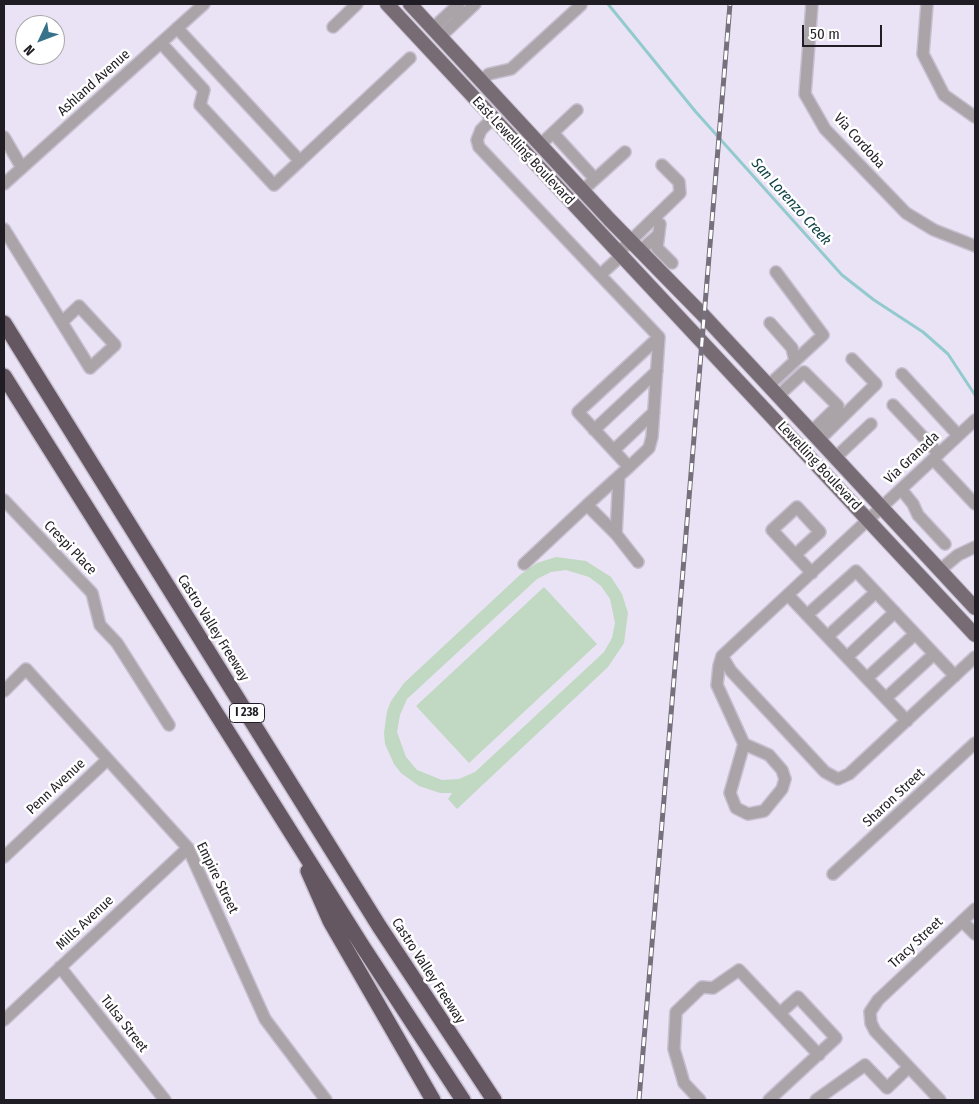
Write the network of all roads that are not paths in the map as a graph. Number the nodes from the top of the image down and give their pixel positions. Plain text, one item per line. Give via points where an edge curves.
1 (204, 4) edge
2 (357, 4) edge
3 (387, 4) edge
4 (410, 4) edge
5 (459, 4) edge
6 (475, 4) edge
7 (812, 4) edge
8 (927, 4) edge
9 (581, 6) dead end
10 (333, 27) dead end
11 (177, 28) junction
12 (436, 33) junction
13 (161, 43) junction
14 (410, 58) dead end
15 (481, 81) junction
16 (505, 105) junction
17 (577, 110) dead end
18 (975, 117) edge
19 (493, 118) junction
20 (552, 133) junction
21 (4, 137) edge
22 (541, 144) junction
23 (624, 152) dead end
24 (300, 161) junction
25 (662, 165) dead end
26 (22, 168) junction
27 (595, 179) junction
28 (4, 184) edge
29 (583, 190) junction
30 (4, 229) edge
31 (630, 240) junction
32 (975, 246) edge
33 (640, 251) junction
34 (619, 254) junction
35 (672, 263) dead end
36 (776, 272) dead end
37 (600, 275) junction
38 (670, 283) joint
39 (661, 298) joint
40 (62, 322) junction
41 (4, 323) edge
42 (770, 323) dead end
43 (659, 337) junction
44 (852, 359) dead end
45 (795, 361) junction
46 (656, 371) junction
47 (902, 374) dead end
48 (4, 376) edge
49 (768, 386) junction
50 (778, 396) junction
51 (893, 404) dead end
52 (654, 412) junction
53 (975, 420) edge
54 (871, 424) dead end
55 (594, 430) junction
56 (958, 435) junction
57 (815, 436) junction
58 (614, 450) junction
59 (936, 456) junction
60 (835, 458) junction
61 (629, 467) junction
62 (619, 476) junction
63 (901, 489) junction
64 (4, 500) edge
65 (975, 504) edge
66 (587, 505) junction
67 (881, 508) junction
68 (868, 519) junction
69 (616, 534) junction
70 (945, 544) dead end
71 (975, 547) edge
72 (795, 555) dead end
73 (638, 562) dead end
74 (524, 564) dead end
75 (940, 570) junction
76 (812, 573) junction
77 (876, 592) junction
78 (788, 595) junction
79 (975, 608) edge
80 (895, 612) junction
81 (807, 615) junction
82 (915, 634) junction
83 (975, 635) edge
84 (828, 636) junction
85 (934, 654) junction
86 (722, 656) junction
87 (847, 657) junction
88 (975, 657) edge
89 (955, 676) junction
90 (867, 678) junction
91 (4, 691) edge
92 (886, 698) junction
93 (907, 720) junction
94 (170, 725) dead end
95 (975, 743) edge
96 (744, 744) junction
97 (107, 760) junction
98 (293, 834) junction
99 (188, 848) junction
100 (4, 857) edge
101 (833, 874) dead end
102 (975, 908) edge
103 (962, 921) junction
104 (975, 934) edge
105 (60, 967) junction
106 (780, 1013) junction
107 (4, 1020) edge
108 (819, 1055) junction
109 (909, 1067) junction
110 (165, 1100) edge
111 (326, 1100) edge
112 (433, 1100) edge
113 (464, 1100) edge
114 (494, 1100) edge
115 (700, 1100) edge
116 (769, 1100) edge
117 (816, 1100) edge
118 (940, 1100) edge

1 - 11 street, Ashland Avenue
2 - 10 street
3 - 19 main road, East Lewelling Boulevard
4 - 12 main road, East Lewelling Boulevard
5 - 12 street
6 - 12 street
7 - 32 street, Via Cordoba via 805,94 825,128 906,213 934,230
8 - 18 street via 924,54 944,95
9 - 15 street via 511,69 490,74
11 - 13 street, Ashland Avenue
11 - 24 street
12 - 15 main road, East Lewelling Boulevard
13 - 24 street via 204,90 200,105 274,185
13 - 26 street, Ashland Avenue
14 - 24 street
15 - 16 main road, East Lewelling Boulevard
16 - 19 main road
16 - 22 main road, East Lewelling Boulevard
17 - 20 street
19 - 34 main road, East Lewelling Boulevard
19 - 37 street via 480,130 479,147
20 - 22 street
20 - 27 street
21 - 26 street
22 - 29 main road, East Lewelling Boulevard
23 - 27 street
25 - 31 street via 680,182 680,194
26 - 28 street, Ashland Avenue
27 - 29 street
29 - 31 main road, East Lewelling Boulevard
30 - 40 street
31 - 33 main road, East Lewelling Boulevard
31 - 34 street
33 - 35 street via 659,229 657,248
33 - 38 main road, East Lewelling Boulevard
34 - 37 street
34 - 39 main road, East Lewelling Boulevard
36 - 45 street via 823,335
37 - 43 street
38 - 49 main road, Lewelling Boulevard
39 - 68 main road, Lewelling Boulevard
40 - 40 street via 90,368 114,345 79,306
41 - 114 highway, Castro Valley Freeway / I 238 via 379,926
42 - 45 street via 792,348
43 - 46 street
43 - 55 street via 578,412
44 - 57 street via 876,384
45 - 49 street
46 - 52 street
46 - 55 street
47 - 56 street
48 - 98 highway, I 238
49 - 50 main road, Lewelling Boulevard
50 - 57 main road, Lewelling Boulevard
50 - 57 street via 804,372 838,406
51 - 59 street
52 - 58 street
52 - 61 street via 649,448
53 - 56 street, Via Granada
54 - 60 street
55 - 58 street
56 - 59 street, Via Granada
57 - 60 main road, Lewelling Boulevard
58 - 61 street
59 - 63 street, Via Granada
59 - 65 street
60 - 67 main road, Lewelling Boulevard
61 - 62 street
62 - 66 street
62 - 69 street
63 - 67 street, Via Granada
63 - 70 street
64 - 94 street, Crespi Place via 92,593 100,625 117,644
66 - 69 street
66 - 74 street
67 - 68 street, Via Granada
67 - 75 main road, Lewelling Boulevard
68 - 76 street, Via Granada
68 - 83 main road, Lewelling Boulevard
69 - 73 street
71 - 75 street via 958,554
72 - 76 street
75 - 79 main road, Lewelling Boulevard
76 - 78 street, Via Granada
77 - 80 street
77 - 81 street via 856,571
77 - 84 street
78 - 81 street
78 - 86 street, Via Granada
80 - 82 street
80 - 87 street
81 - 84 street
82 - 85 street
82 - 90 street
84 - 87 street
85 - 89 street
85 - 92 street
86 - 93 street via 732,671 831,776 838,778 849,774
86 - 96 street via 718,685
87 - 90 street
88 - 89 street
89 - 93 street
90 - 92 street
91 - 97 street, Empire Street via 26,669
92 - 93 street
95 - 101 street, Sharon Street
96 - 96 street via 730,793 736,808 748,814 764,811 782,789 785,779 782,770 769,756
97 - 99 street, Empire Street
97 - 100 street, Penn Avenue
98 - 112 highway via 330,921
98 - 113 highway, I 238
99 - 105 street, Mills Avenue
99 - 111 street, Empire Street via 265,1019
102 - 103 street, Tracy Street
103 - 104 street
103 - 109 street, Tracy Street via 878,1000 870,1012 872,1027
105 - 107 street, Mills Avenue
105 - 110 street, Tulsa Street
106 - 108 street
106 - 108 street via 800,998 836,1038
106 - 115 street via 739,970 713,988 702,987 676,1012 674,1049 684,1083
108 - 116 street
109 - 117 street via 887,1088 865,1065
109 - 118 street

